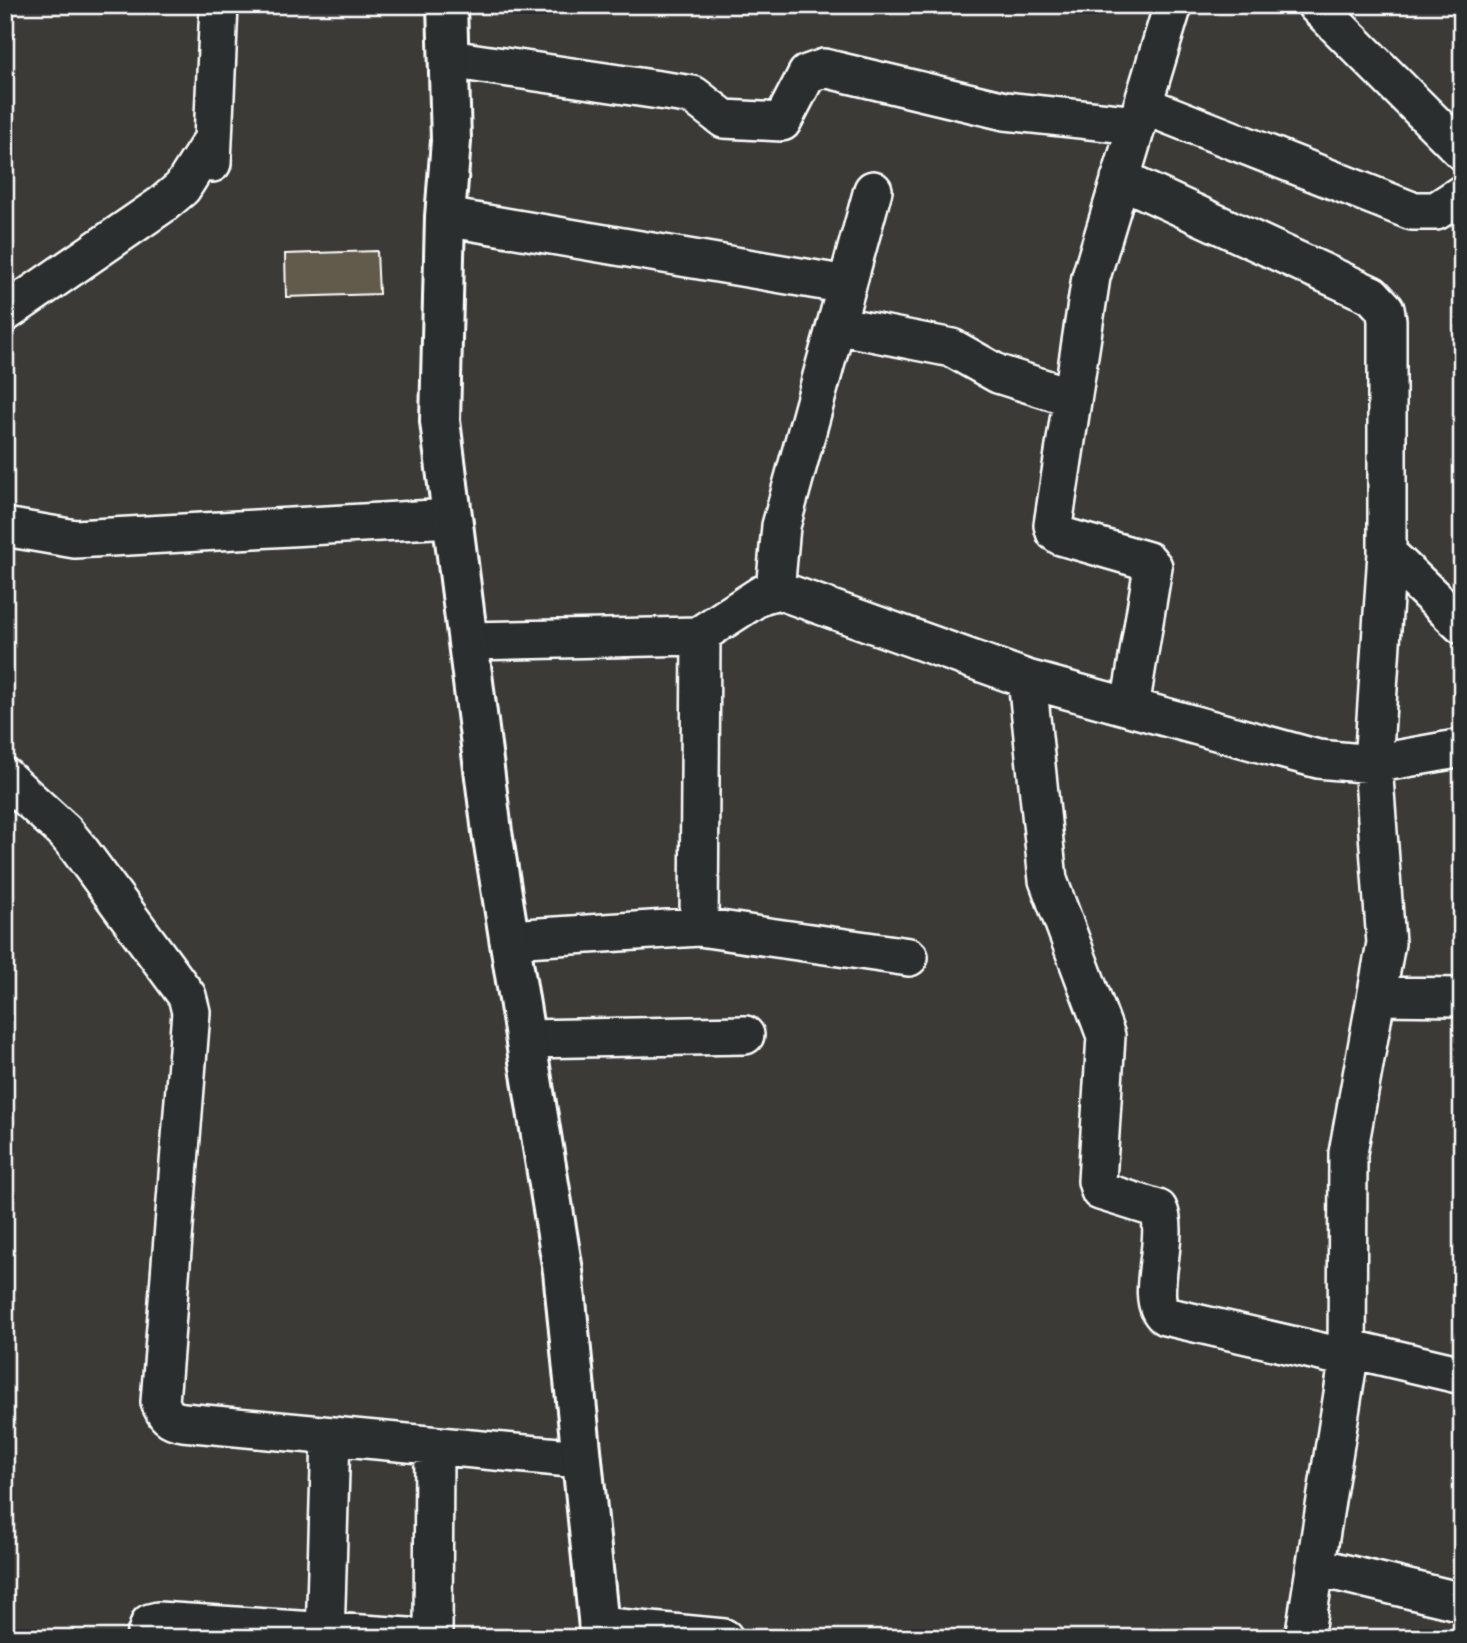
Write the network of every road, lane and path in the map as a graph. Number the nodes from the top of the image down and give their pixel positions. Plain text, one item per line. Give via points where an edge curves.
1 (219, 5) edge
2 (447, 5) edge
3 (1173, 5) edge
4 (1316, 5) edge
5 (449, 59) junction
6 (1140, 115) junction
7 (1462, 151) edge
8 (1120, 179) junction
9 (873, 191) dead end
10 (1462, 194) edge
11 (445, 217) junction
12 (847, 285) junction
13 (5, 313) edge
14 (836, 325) junction
15 (1072, 397) junction
16 (452, 518) junction
17 (5, 527) edge
18 (1387, 553) junction
19 (775, 591) junction
20 (1462, 625) edge
21 (701, 635) junction
22 (468, 641) junction
23 (1027, 679) junction
24 (1130, 707) junction
25 (1462, 748) edge
26 (1373, 764) junction
27 (5, 777) edge
28 (699, 927) junction
29 (509, 939) junction
30 (909, 957) dead end
31 (1377, 996) junction
32 (1462, 997) edge
33 (745, 1035) dead end
34 (525, 1039) junction
35 (1347, 1353) junction
36 (1462, 1375) edge
37 (331, 1436) junction
38 (434, 1446) junction
39 (580, 1459) junction
40 (1317, 1567) junction
41 (1462, 1602) edge
42 (599, 1632) edge
43 (325, 1635) edge
44 (145, 1638) edge
45 (424, 1638) edge
46 (433, 1638) edge
47 (724, 1638) edge
48 (1304, 1638) edge

1 - 13 street via 212,155 163,204
2 - 5 street
3 - 6 street
4 - 7 street
5 - 6 street via 692,95 730,121 782,122 807,74 824,68 1005,111
5 - 11 street via 451,141
6 - 8 street
6 - 10 street via 1412,211 1436,211
8 - 15 street via 1091,277
8 - 18 street via 1380,300 1387,320
9 - 12 street
11 - 12 street
11 - 16 street via 440,421
12 - 14 street
14 - 15 street via 952,348 998,374
14 - 19 street via 778,539
15 - 24 street via 1055,532 1148,561 1153,567
16 - 17 street via 75,539
16 - 22 street
18 - 20 street
18 - 26 street
19 - 21 street
19 - 23 street
21 - 22 street
21 - 28 street
22 - 29 street
23 - 24 street
23 - 35 street via 1045,868 1106,1036 1100,1191 1150,1205 1162,1216 1157,1303 1165,1316
24 - 26 street via 1318,759
25 - 26 street
26 - 31 street via 1386,943
27 - 37 street via 79,849 187,996 191,1012 160,1402 164,1414 183,1422
28 - 29 street
28 - 30 street
29 - 34 street
31 - 32 street
31 - 35 street via 1348,1153
33 - 34 street
34 - 39 street via 563,1271
35 - 36 street
35 - 40 street
37 - 38 street
37 - 43 street
38 - 39 street
38 - 46 street
39 - 42 street
40 - 41 street
40 - 48 street
42 - 47 street
43 - 44 street via 158,1621 150,1623
43 - 45 street

